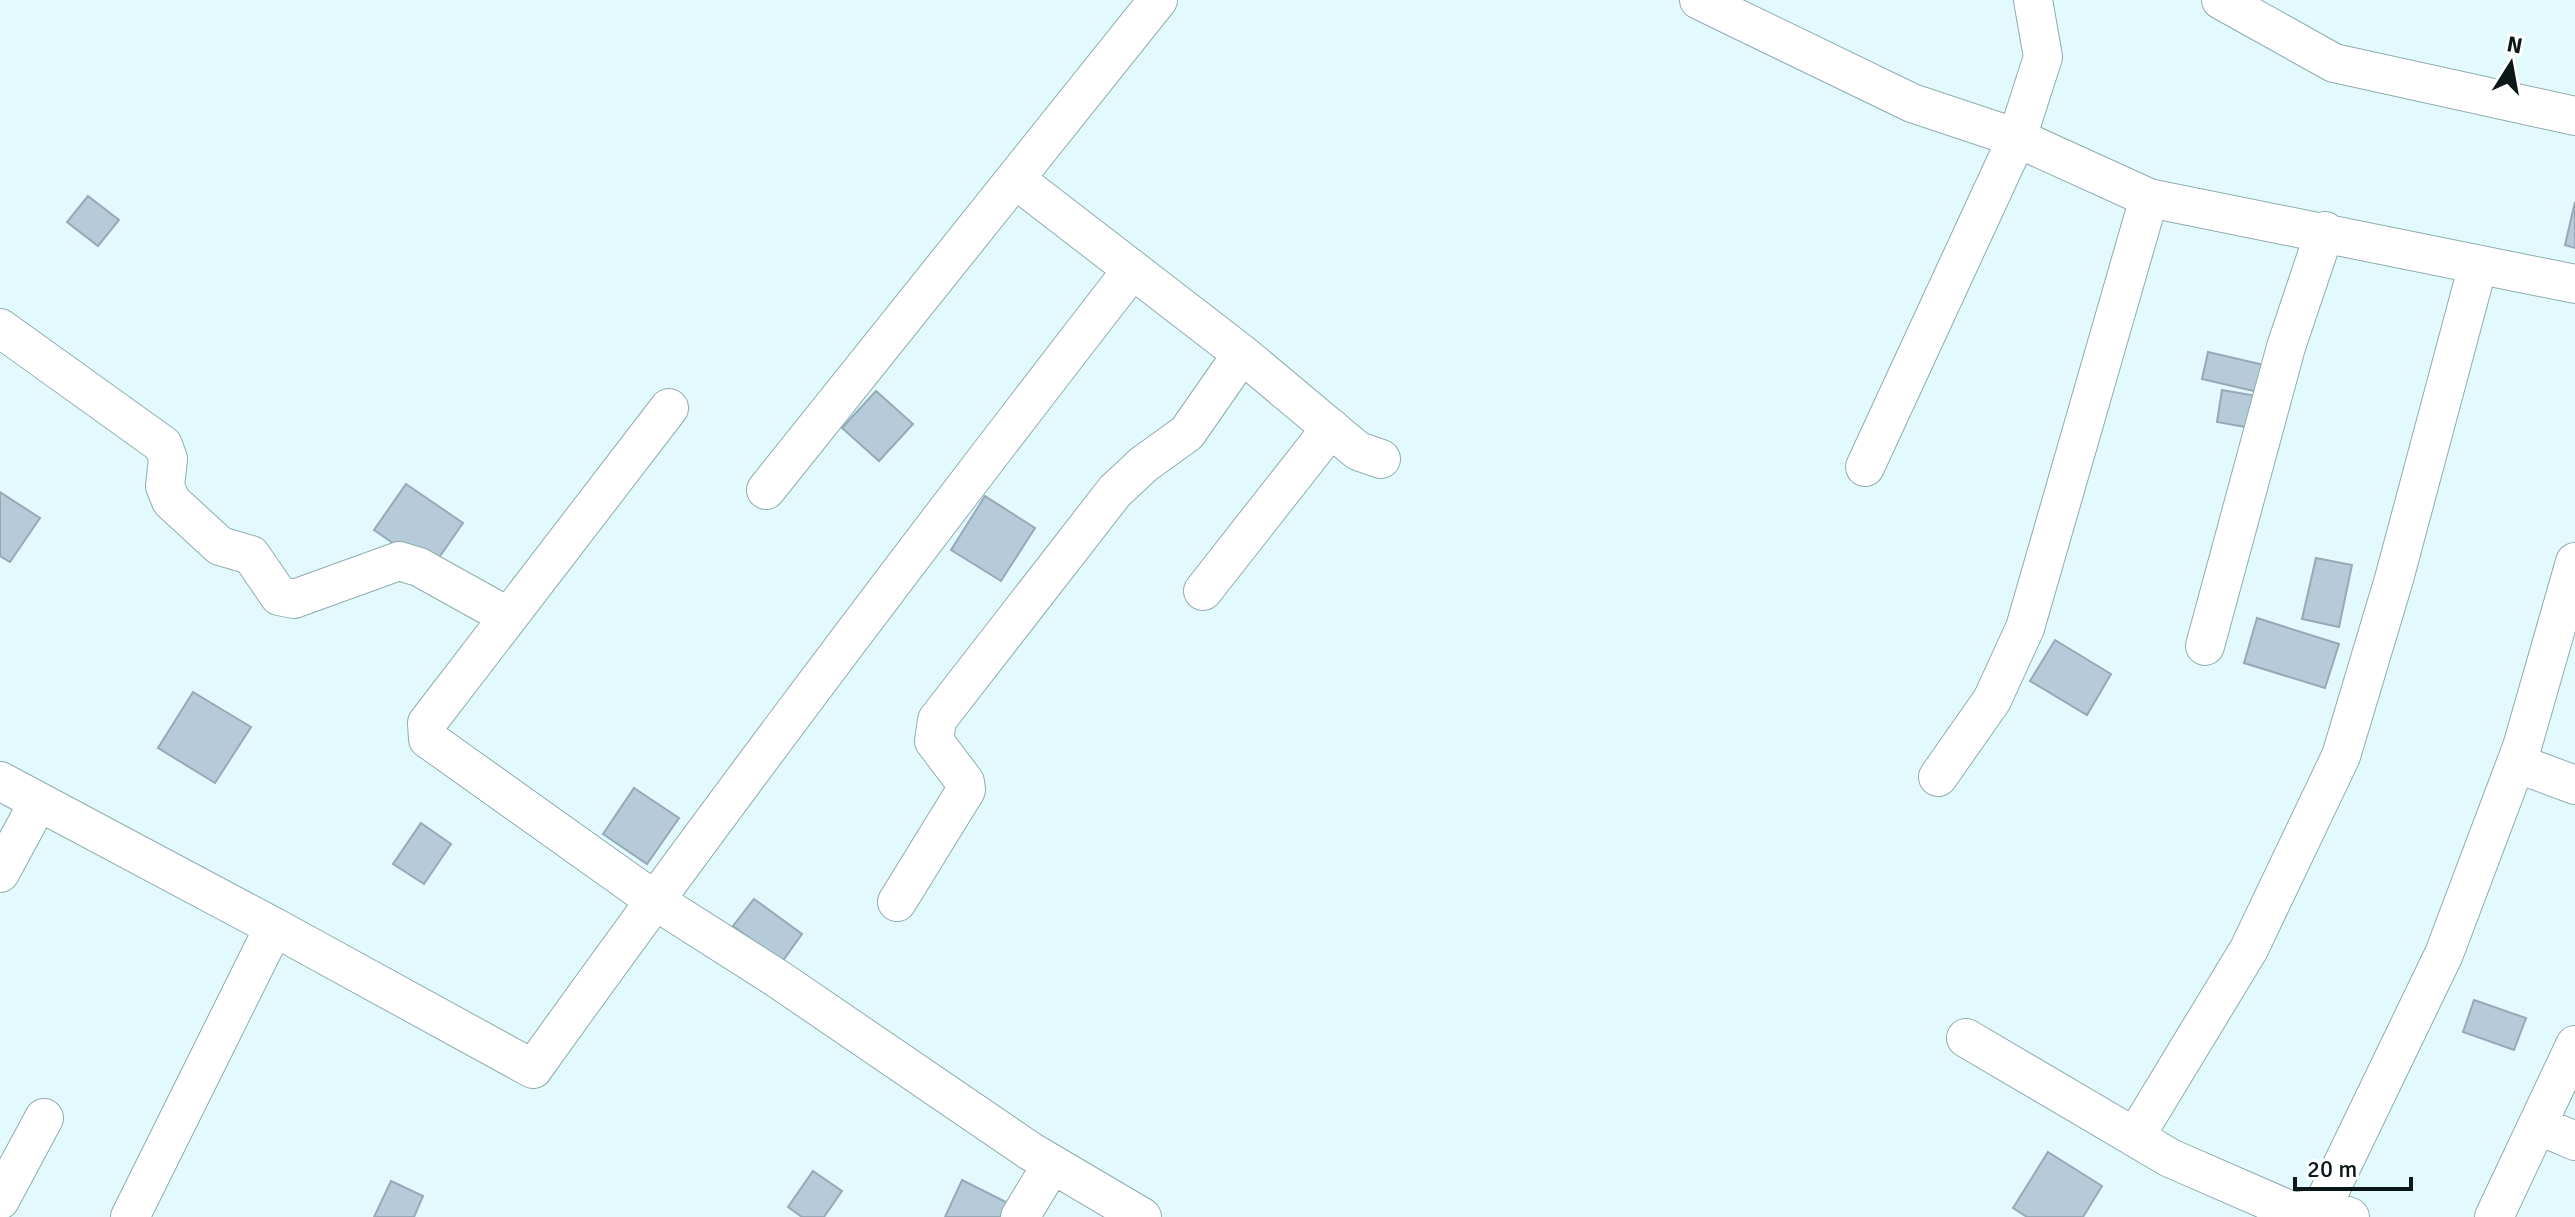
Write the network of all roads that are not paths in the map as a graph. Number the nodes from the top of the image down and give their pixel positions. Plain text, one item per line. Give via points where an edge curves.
1 (1158, 0) edge
2 (1699, 0) edge
3 (2033, 0) edge
4 (2221, 0) edge
5 (2575, 116) edge
6 (2017, 138) junction
7 (1015, 179) junction
8 (2149, 198) junction
9 (2325, 231) junction
10 (2478, 265) junction
11 (1132, 270) junction
12 (2575, 284) edge
13 (0, 328) edge
14 (1242, 354) junction
15 (669, 408) dead end
16 (1331, 428) junction
17 (1381, 459) dead end
18 (1865, 467) dead end
19 (766, 490) dead end
20 (2575, 562) edge
21 (1203, 591) dead end
22 (507, 616) junction
23 (2205, 646) dead end
24 (2516, 763) junction
25 (1938, 777) dead end
26 (0, 781) edge
27 (2575, 785) edge
28 (38, 803) junction
29 (0, 873) edge
30 (654, 900) junction
31 (897, 902) dead end
32 (274, 927) junction
33 (1966, 1038) dead end
34 (2575, 1045) edge
35 (44, 1118) dead end
36 (2538, 1125) junction
37 (2135, 1137) junction
38 (2575, 1141) edge
39 (1052, 1164) junction
40 (0, 1200) edge
41 (2336, 1212) edge
42 (130, 1217) edge
43 (1020, 1217) edge
44 (1142, 1217) edge
45 (2494, 1217) edge

1 - 7 street
2 - 6 street via 1912,103
3 - 6 street via 2043,57
4 - 5 street via 2334,63
6 - 8 street
6 - 18 street
7 - 11 street
7 - 19 street
8 - 9 street
8 - 25 street via 2021,639 1992,700
9 - 10 street
9 - 23 street via 2286,347
10 - 12 street
10 - 37 street via 2341,756 2249,949
11 - 14 street
11 - 30 street
13 - 22 street via 163,445 171,501 220,546 251,555 279,596 294,599 399,561
14 - 16 street
14 - 31 street via 1187,433 1115,491 937,720 934,741 966,790
15 - 22 street
16 - 17 street via 1358,451
16 - 21 street
20 - 24 street
22 - 30 street via 427,723 428,739
24 - 27 street
24 - 41 street via 2444,954
26 - 28 street
28 - 29 street
28 - 32 street
30 - 32 street via 533,1069
30 - 39 street
32 - 42 street
33 - 37 street
34 - 36 street
35 - 40 street
36 - 38 street
36 - 45 street
37 - 41 street via 2170,1158 2294,1212
39 - 43 street
39 - 44 street

